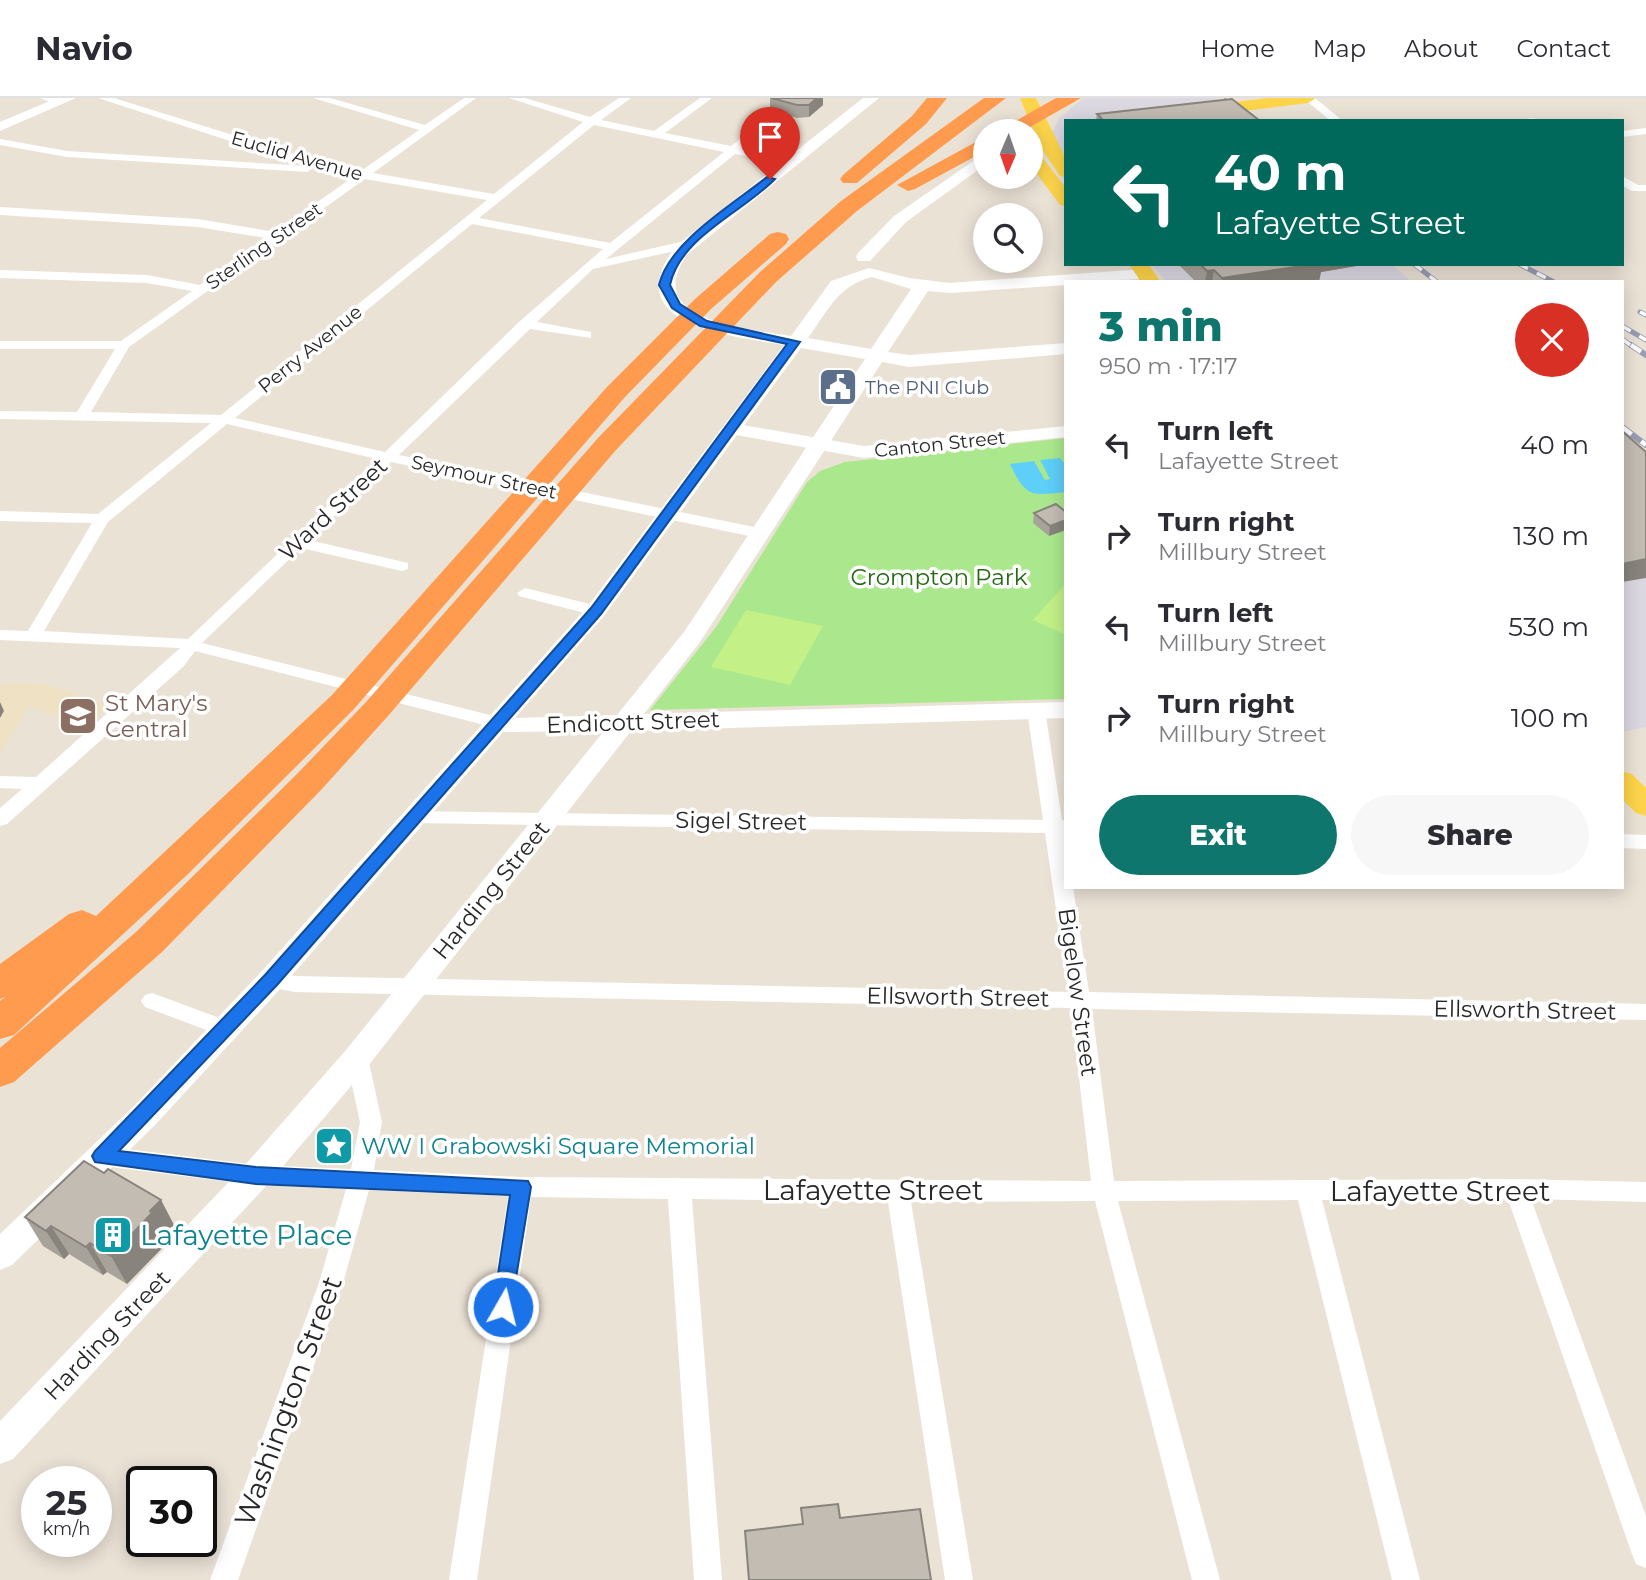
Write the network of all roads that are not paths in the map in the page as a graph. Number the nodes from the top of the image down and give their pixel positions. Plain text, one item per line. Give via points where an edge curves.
1 (103, 98) edge
2 (318, 98) edge
3 (471, 98) edge
4 (514, 98) edge
5 (626, 98) edge
6 (707, 98) edge
7 (872, 98) edge
8 (969, 98) edge
9 (996, 98) edge
10 (1006, 98) edge
11 (1027, 98) edge
12 (1071, 98) edge
13 (1308, 98) edge
14 (57, 99) edge
15 (944, 110) edge
16 (772, 119) dead end
17 (1014, 119) edge
18 (1031, 119) edge
19 (1032, 119) edge
20 (1135, 119) edge
21 (1335, 119) edge
22 (591, 121) junction
23 (0, 127) edge
24 (1064, 127) edge
25 (426, 129) junction
26 (1646, 131) edge
27 (1043, 132) edge
28 (1624, 134) edge
29 (654, 135) junction
30 (0, 142) edge
31 (1043, 142) edge
32 (733, 150) junction
33 (973, 157) edge
34 (973, 160) edge
35 (790, 162) junction
36 (1064, 169) edge
37 (333, 170) junction
38 (1043, 172) edge
39 (362, 176) junction
40 (1624, 180) edge
41 (1646, 188) edge
42 (495, 198) junction
43 (1064, 199) edge
44 (0, 211) edge
45 (469, 220) junction
46 (276, 236) junction
47 (689, 244) junction
48 (612, 247) junction
49 (877, 265) junction
50 (589, 266) junction
51 (1141, 271) edge
52 (0, 274) edge
53 (922, 286) junction
54 (203, 289) junction
55 (735, 313) junction
56 (525, 324) junction
57 (586, 335) dead end
58 (794, 342) junction
59 (0, 345) edge
60 (124, 345) junction
61 (1064, 348) edge
62 (876, 356) junction
63 (0, 415) edge
64 (82, 416) junction
65 (223, 419) junction
66 (731, 429) junction
67 (1064, 431) edge
68 (818, 445) junction
69 (388, 457) junction
70 (668, 514) junction
71 (0, 516) edge
72 (102, 519) junction
73 (759, 533) junction
74 (298, 542) junction
75 (402, 565) dead end
76 (525, 593) dead end
77 (596, 611) junction
78 (0, 635) edge
79 (33, 636) junction
80 (191, 645) junction
81 (360, 705) junction
82 (1036, 710) junction
83 (1064, 710) edge
84 (496, 722) junction
85 (624, 722) junction
86 (0, 782) edge
87 (41, 783) junction
88 (1624, 783) edge
89 (1646, 806) edge
90 (415, 817) junction
91 (0, 819) edge
92 (548, 819) junction
93 (1059, 827) edge
94 (1624, 841) edge
95 (1646, 842) edge
96 (1064, 868) edge
97 (1067, 889) edge
98 (149, 942) junction
99 (271, 980) junction
100 (0, 984) edge
101 (412, 986) junction
102 (1080, 999) junction
103 (152, 1001) dead end
104 (1646, 1012) edge
105 (0, 1024) edge
106 (225, 1030) junction
107 (357, 1058) junction
108 (0, 1071) edge
109 (0, 1094) edge
110 (102, 1156) junction
111 (256, 1175) junction
112 (360, 1182) junction
113 (521, 1187) junction
114 (679, 1188) junction
115 (1516, 1189) junction
116 (1104, 1190) junction
117 (898, 1192) junction
118 (1308, 1192) junction
119 (1646, 1192) edge
120 (0, 1255) edge
121 (0, 1447) edge
122 (1646, 1553) edge
123 (224, 1580) edge
124 (463, 1580) edge
125 (708, 1580) edge
126 (959, 1580) edge
127 (1206, 1580) edge
128 (1406, 1580) edge

1 - 37 street, Euclid Avenue
2 - 25 street
3 - 25 street, Sterling Street
4 - 22 street
5 - 22 street, Perry Avenue
6 - 29 street
7 - 35 main road
8 - 15 highway
9 - 15 highway
10 - 17 main road
11 - 19 main road
12 - 18 highway
13 - 20 main road
13 - 21 street
14 - 23 street
15 - 55 highway
15 - 81 highway via 816,208 703,304 623,385 366,675
16 - 32 street
22 - 29 street
22 - 42 street, Perry Avenue
24 - 27 main road
25 - 39 street, Sterling Street
26 - 28 street
29 - 32 street
30 - 37 street via 67,154
31 - 36 main road
32 - 35 street
32 - 48 street
33 - 55 highway via 898,190 842,226
34 - 49 main road via 883,236
35 - 47 main road
37 - 39 street, Euclid Avenue
38 - 43 main road
39 - 42 street, Euclid Avenue
39 - 46 street, Sterling Street
40 - 41 street via 1636,189
42 - 45 street, Perry Avenue
44 - 46 street via 198,223
45 - 48 street
45 - 65 street, Perry Avenue
46 - 54 street, Sterling Street
47 - 50 street, Ward Street
47 - 58 main road via 672,262 664,280 676,306 715,328
48 - 50 street
49 - 53 main road
49 - 58 main road via 837,282
50 - 56 street, Ward Street
51 - 53 main road via 969,288
52 - 54 street via 147,279
53 - 62 main road, Harding Street
54 - 60 street, Sterling Street
55 - 81 highway via 573,483 401,682
56 - 57 street
56 - 69 street, Ward Street
58 - 62 main road
58 - 66 main road
59 - 60 street
60 - 64 street, Sterling Street
61 - 62 main road via 922,362
62 - 68 main road, Harding Street
63 - 64 street, Seymour Street
64 - 65 street, Seymour Street
65 - 69 street, Seymour Street
65 - 72 street, Perry Avenue
66 - 68 street, Canton Street
66 - 70 main road
67 - 68 street, Canton Street via 864,452
68 - 73 main road, Harding Street
69 - 70 street, Seymour Street
69 - 74 street, Ward Street
70 - 73 street, Seymour Street
70 - 77 main road
71 - 72 street
72 - 79 street, Perry Avenue
73 - 85 main road, Harding Street via 692,637
74 - 75 street
74 - 80 street, Ward Street
76 - 77 street
77 - 84 main road
78 - 79 street, Endicott Street
79 - 80 street, Endicott Street via 150,639
80 - 84 street, Endicott Street
80 - 87 street, Ward Street via 178,662
81 - 98 highway via 309,782
81 - 100 highway
81 - 105 highway
82 - 83 main road, Endicott Street
82 - 85 main road, Endicott Street
82 - 93 street, Bigelow Street
84 - 85 main road, Endicott Street via 510,726
84 - 90 main road
85 - 92 main road, Harding Street
86 - 87 street
87 - 91 street, Ward Street
88 - 89 main road
90 - 92 street, Sigel Street
90 - 99 main road
92 - 93 street, Sigel Street
92 - 101 main road, Harding Street
93 - 96 street, Bigelow Street
94 - 95 street
97 - 102 street, Bigelow Street
98 - 108 highway
98 - 109 highway
99 - 101 street, Ellsworth Street
99 - 106 main road
101 - 102 street, Ellsworth Street
101 - 107 main road, Harding Street
102 - 104 street, Ellsworth Street
102 - 116 street, Bigelow Street
103 - 106 street
106 - 110 main road
107 - 111 main road, Harding Street
107 - 112 street, Washington Street via 371,1122
110 - 111 street, Lafayette Street
110 - 120 main road
111 - 112 street, Lafayette Street
111 - 121 main road, Harding Street
112 - 113 street, Lafayette Street
112 - 123 street, Washington Street via 331,1283
113 - 114 street, Lafayette Street
113 - 124 street
114 - 117 street, Lafayette Street
114 - 125 street
115 - 118 street, Lafayette Street
115 - 119 street, Lafayette Street
115 - 122 street
116 - 117 street, Lafayette Street
116 - 118 street, Lafayette Street
116 - 127 street, Bigelow Street
117 - 126 street
118 - 128 street

